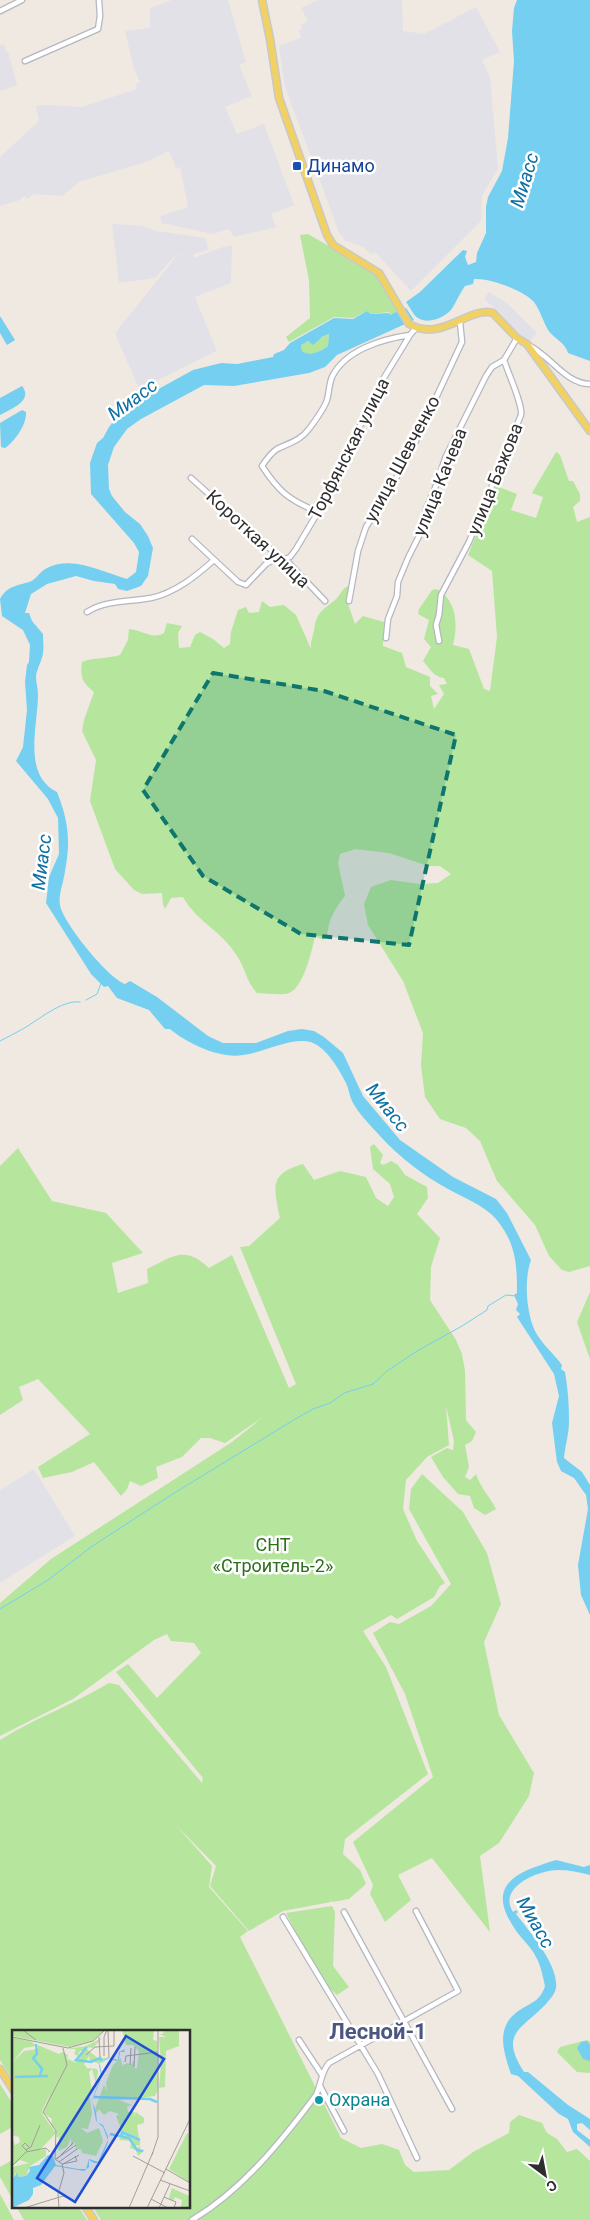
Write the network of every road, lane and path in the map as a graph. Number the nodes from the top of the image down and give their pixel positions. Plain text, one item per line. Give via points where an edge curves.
1 (22, 0) edge
2 (99, 0) edge
3 (262, 0) edge
4 (0, 11) edge
5 (25, 62) dead end
6 (460, 322) junction
7 (412, 326) junction
8 (410, 335) junction
9 (517, 338) junction
10 (527, 344) junction
11 (504, 360) junction
12 (590, 384) edge
13 (590, 431) edge
14 (191, 478) dead end
15 (318, 512) junction
16 (192, 539) dead end
17 (279, 557) junction
18 (285, 559) junction
19 (214, 560) junction
20 (325, 601) dead end
21 (349, 601) dead end
22 (87, 612) dead end
23 (386, 638) dead end
24 (439, 640) dead end
25 (416, 1911) dead end
26 (344, 1912) dead end
27 (283, 1916) dead end
28 (405, 2020) junction
29 (299, 2040) dead end
30 (360, 2047) junction
31 (0, 2069) edge
32 (322, 2075) junction
33 (320, 2086) junction
34 (12, 2088) edge
35 (452, 2109) dead end
36 (344, 2131) dead end
37 (417, 2158) dead end
38 (86, 2208) edge
39 (94, 2220) edge
40 (192, 2220) edge

1 - 4 street
2 - 5 street via 98,29
3 - 7 main road via 278,98 327,235 333,245 380,273
6 - 7 main road via 435,328
6 - 9 main road via 488,311 500,318
6 - 21 street, улица Шевченко via 462,342 412,447 366,527
7 - 8 street, Торфянская улица
8 - 15 street, Торфянская улица via 382,381
8 - 15 street via 390,338 341,362 331,378 327,401 309,429 301,438 272,453 262,466 273,483 295,503
9 - 10 main road
9 - 11 street, улица Качева
10 - 12 street via 538,349 574,380
10 - 13 main road
11 - 23 street, улица Качева via 492,367 486,376 446,456 426,509 424,526 398,582
11 - 24 street, улица Бажова via 522,409 521,415 469,542 441,595 436,625
14 - 17 street, Короткая улица
15 - 18 street, Торфянская улица via 296,549
16 - 19 street
17 - 18 street, Короткая улица
17 - 19 street via 266,564 246,585 238,582
18 - 20 street, Короткая улица
19 - 22 street via 175,589 152,598 98,605
25 - 28 street via 458,1991
26 - 28 street
27 - 30 street
28 - 30 street
28 - 35 street
29 - 32 street
30 - 32 street via 329,2063
30 - 37 street via 378,2074
31 - 34 main road
32 - 33 street
33 - 36 street
33 - 40 street via 256,2168 227,2195
38 - 39 main road

